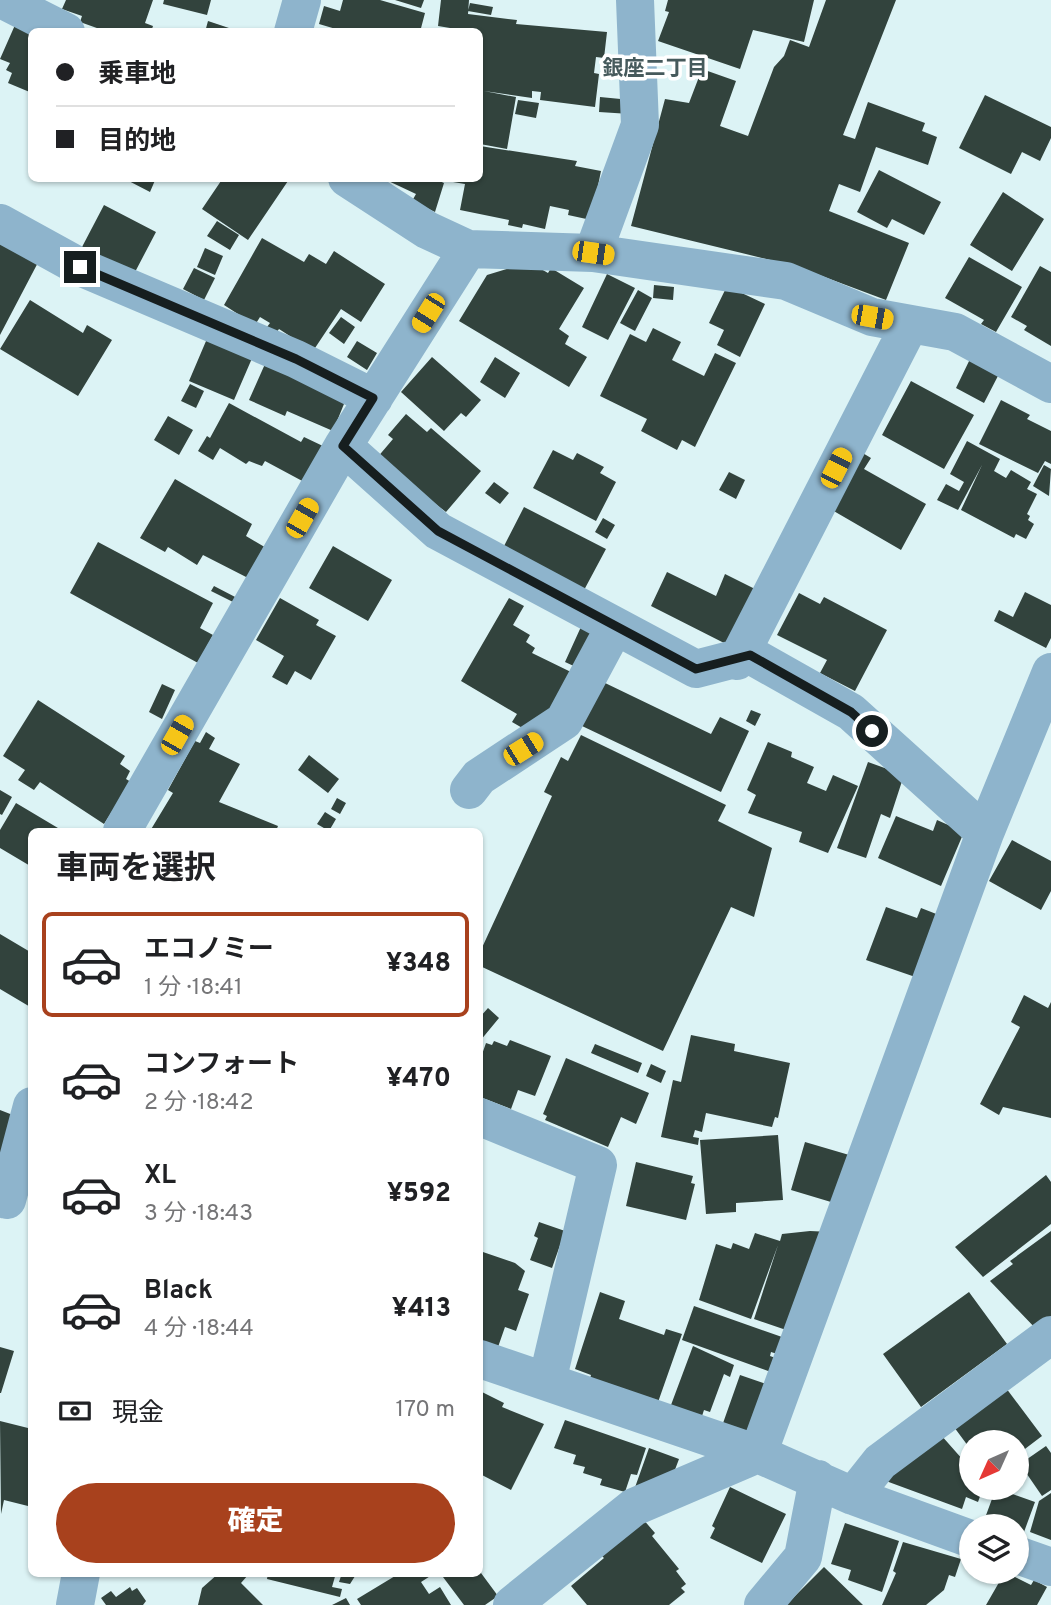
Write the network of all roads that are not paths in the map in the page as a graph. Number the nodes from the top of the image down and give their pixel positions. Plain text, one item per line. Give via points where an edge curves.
1 (3, 0) edge
2 (302, 0) edge
3 (635, 0) edge
4 (58, 28) edge
5 (294, 28) edge
6 (353, 182) edge
7 (0, 223) edge
8 (468, 249) junction
9 (593, 253) junction
10 (910, 324) junction
11 (1051, 384) edge
12 (373, 398) junction
13 (343, 446) junction
14 (615, 626) junction
15 (737, 661) junction
16 (1051, 672) edge
17 (468, 790) dead end
18 (124, 828) edge
19 (985, 833) junction
20 (483, 1118) edge
21 (28, 1126) edge
22 (13, 1202) edge
23 (1047, 1346) edge
24 (483, 1360) edge
25 (547, 1382) junction
26 (758, 1454) junction
27 (818, 1479) junction
28 (853, 1496) junction
29 (959, 1535) edge
30 (1029, 1559) edge
31 (1051, 1567) edge
32 (80, 1577) edge
33 (75, 1605) edge
34 (512, 1605) edge
35 (763, 1605) edge

1 - 4 street
2 - 5 street
3 - 9 street via 640,125
6 - 8 street via 427,230
7 - 12 street via 80,267 296,359
8 - 9 street
8 - 12 street
9 - 10 street via 786,281 872,317
10 - 11 street via 955,332
10 - 15 street
12 - 13 street
13 - 14 street via 438,531
13 - 18 street
14 - 15 street via 696,669
14 - 17 street via 564,721 479,776
15 - 19 street via 750,655 851,712
16 - 19 street
19 - 26 street
20 - 25 street via 598,1165
21 - 22 street
23 - 28 street via 880,1462
24 - 25 street
25 - 26 street
26 - 27 street
26 - 34 street via 634,1507
27 - 28 street
27 - 35 street via 803,1557
28 - 29 street
30 - 31 street
32 - 33 street

